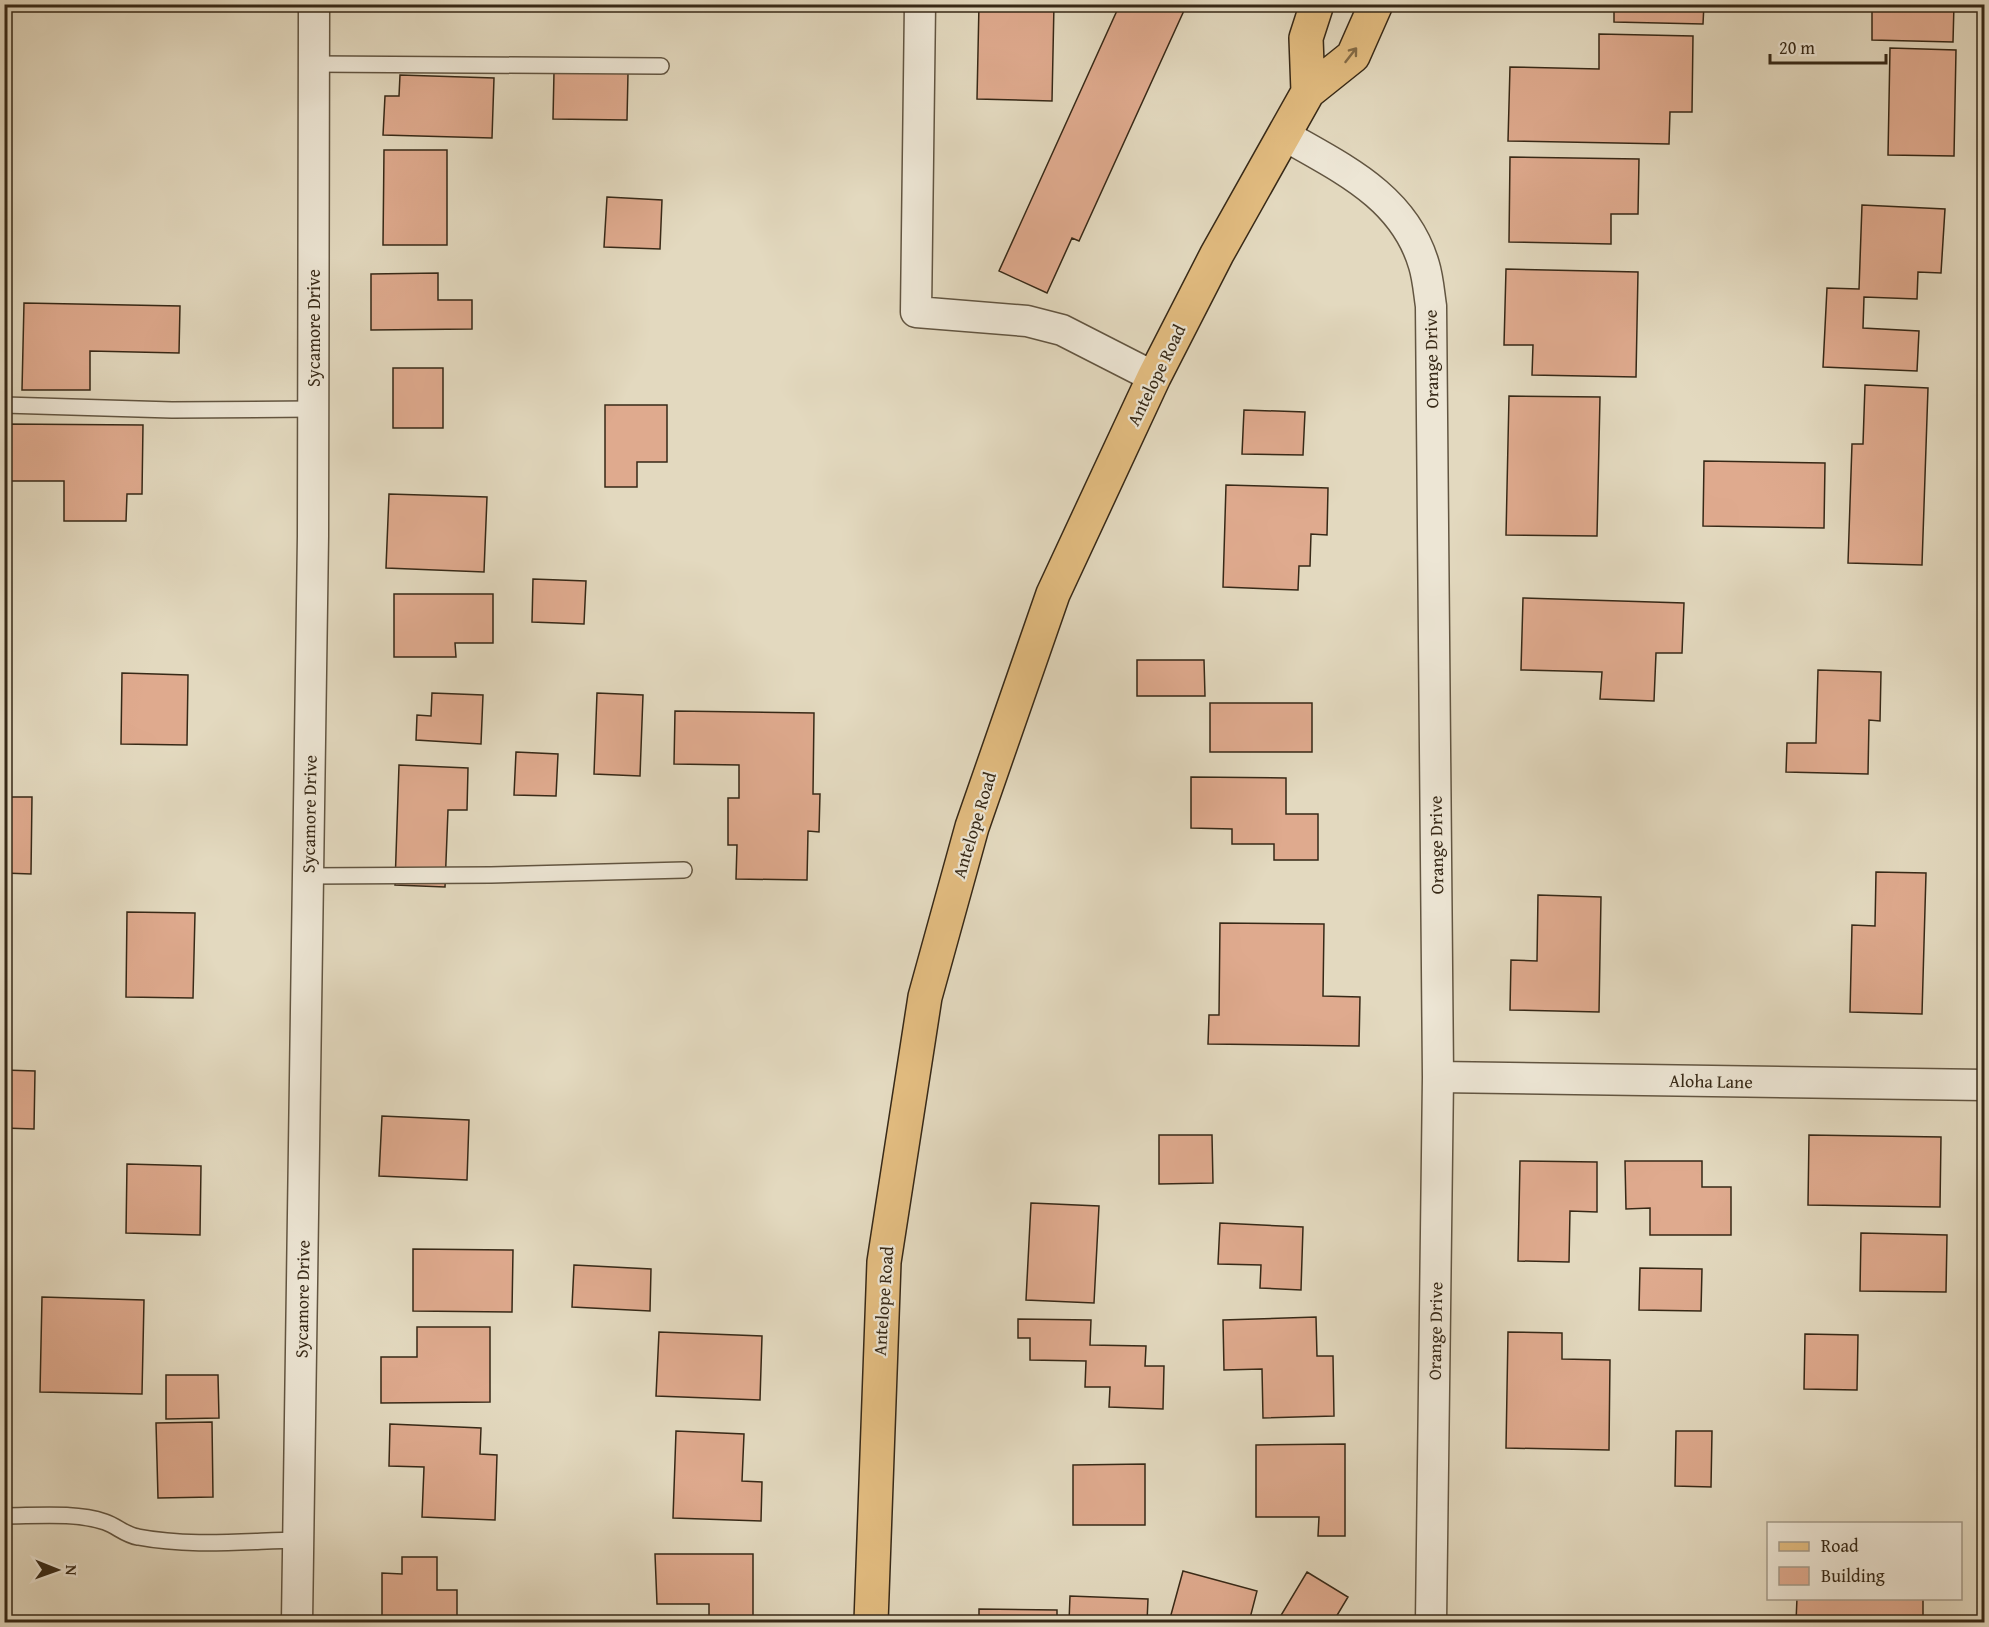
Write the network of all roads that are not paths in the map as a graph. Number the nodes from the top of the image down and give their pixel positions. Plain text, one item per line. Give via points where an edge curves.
1 (314, 4) edge
2 (920, 4) edge
3 (1317, 4) edge
4 (1376, 4) edge
5 (313, 64) junction
6 (662, 66) dead end
7 (1308, 92) junction
8 (1284, 135) junction
9 (1154, 377) junction
10 (4, 405) edge
11 (313, 409) junction
12 (684, 870) dead end
13 (308, 876) junction
14 (1438, 1077) junction
15 (1984, 1085) edge
16 (4, 1516) edge
17 (298, 1540) junction
18 (297, 1623) edge
19 (871, 1623) edge
20 (1431, 1623) edge

1 - 5 street, Sycamore Drive
2 - 9 street via 916,312 1027,321 1062,330
3 - 7 main road via 1306,38
7 -> 4 main road, Antelope Road via 1353,56
5 - 6 lane
5 - 11 street, Sycamore Drive
7 - 8 main road, Antelope Road
8 - 9 main road, Antelope Road
8 - 14 street, Orange Drive via 1385,198 1416,241 1425,267 1431,306
9 - 19 main road, Antelope Road via 1053,594 972,827 926,997 884,1262
10 - 11 lane
11 - 13 street, Sycamore Drive
12 - 13 lane
13 - 17 street, Sycamore Drive
14 - 15 street, Aloha Lane
14 - 20 street, Orange Drive
16 - 17 lane via 85,1518 106,1523 122,1533 173,1542
17 - 18 street, Sycamore Drive

